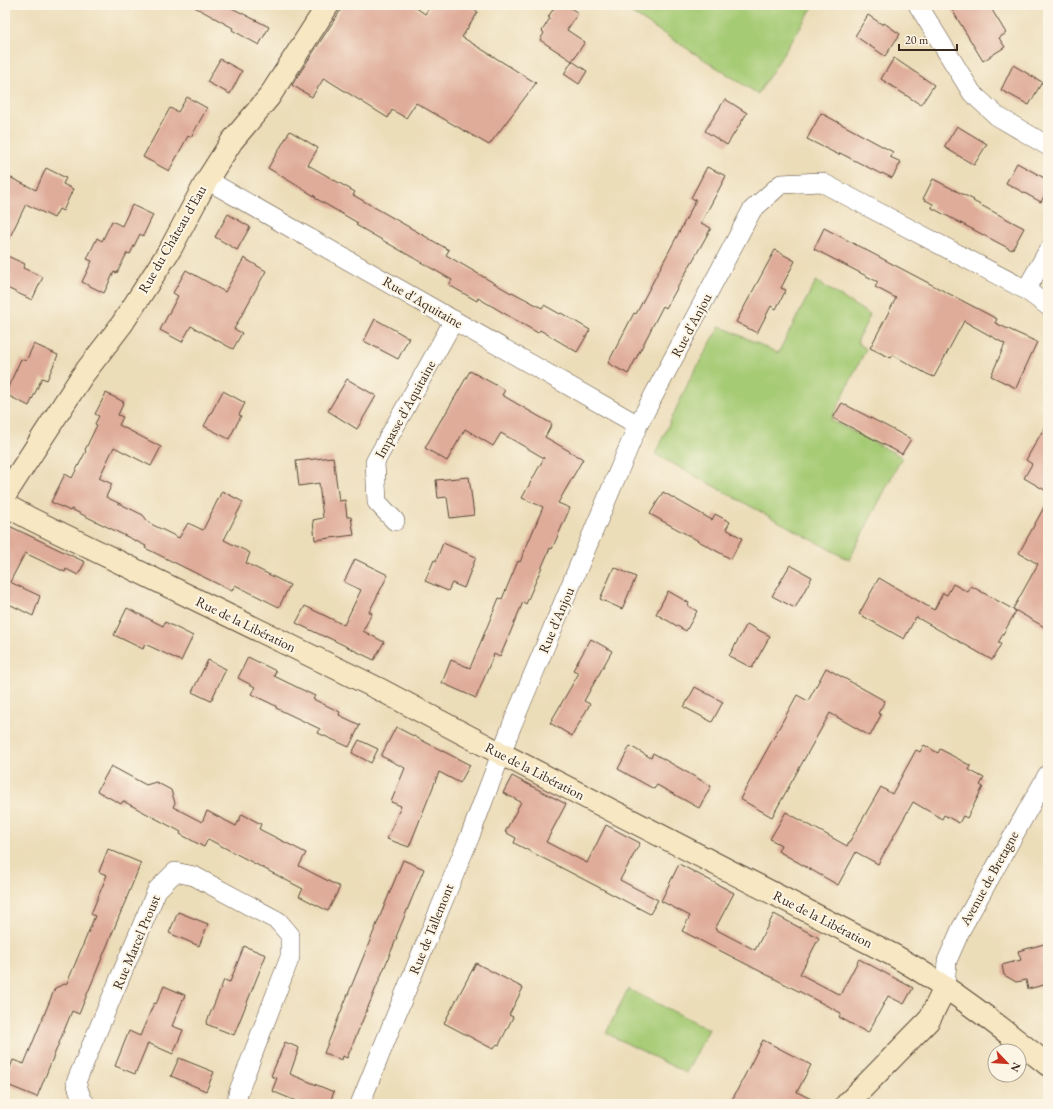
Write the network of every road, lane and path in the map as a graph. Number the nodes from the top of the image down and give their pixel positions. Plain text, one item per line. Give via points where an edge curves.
1 (328, 5) edge
2 (918, 5) edge
3 (1048, 146) edge
4 (207, 180) junction
5 (1048, 251) edge
6 (1026, 290) junction
7 (1048, 306) edge
8 (454, 320) junction
9 (638, 425) junction
10 (5, 495) edge
11 (5, 505) edge
12 (395, 521) dead end
13 (500, 753) junction
14 (1048, 774) edge
15 (945, 988) junction
16 (1048, 1065) edge
17 (86, 1104) edge
18 (237, 1104) edge
19 (360, 1104) edge
20 (847, 1104) edge

1 - 4 street, Rue du Château d'Eau via 269,97 232,141
2 - 3 street via 972,93 997,116
4 - 8 street, Rue d'Aquitaine
4 - 10 street, Rue du Château d'Eau via 171,248 122,324 82,376
5 - 6 street
6 - 7 street, Rue d'Anjou
6 - 9 street, Rue d'Anjou via 821,182 781,184 752,210
8 - 9 street, Rue d'Aquitaine
8 - 12 street, Impasse d'Aquitaine via 375,462 378,502
9 - 13 street, Rue d'Anjou
11 - 13 street, Rue de la Libération via 381,690
13 - 15 street, Rue de la Libération via 895,956
13 - 19 street, Rue de Tallemont via 470,836
14 - 15 street, Avenue de Bretagne via 961,928 947,961
15 - 16 street, Rue de la Libération
15 - 20 street via 929,1020
17 - 18 street, Rue Marcel Proust via 76,1082 157,890 175,872 194,876 278,921 290,935 290,957 238,1093

